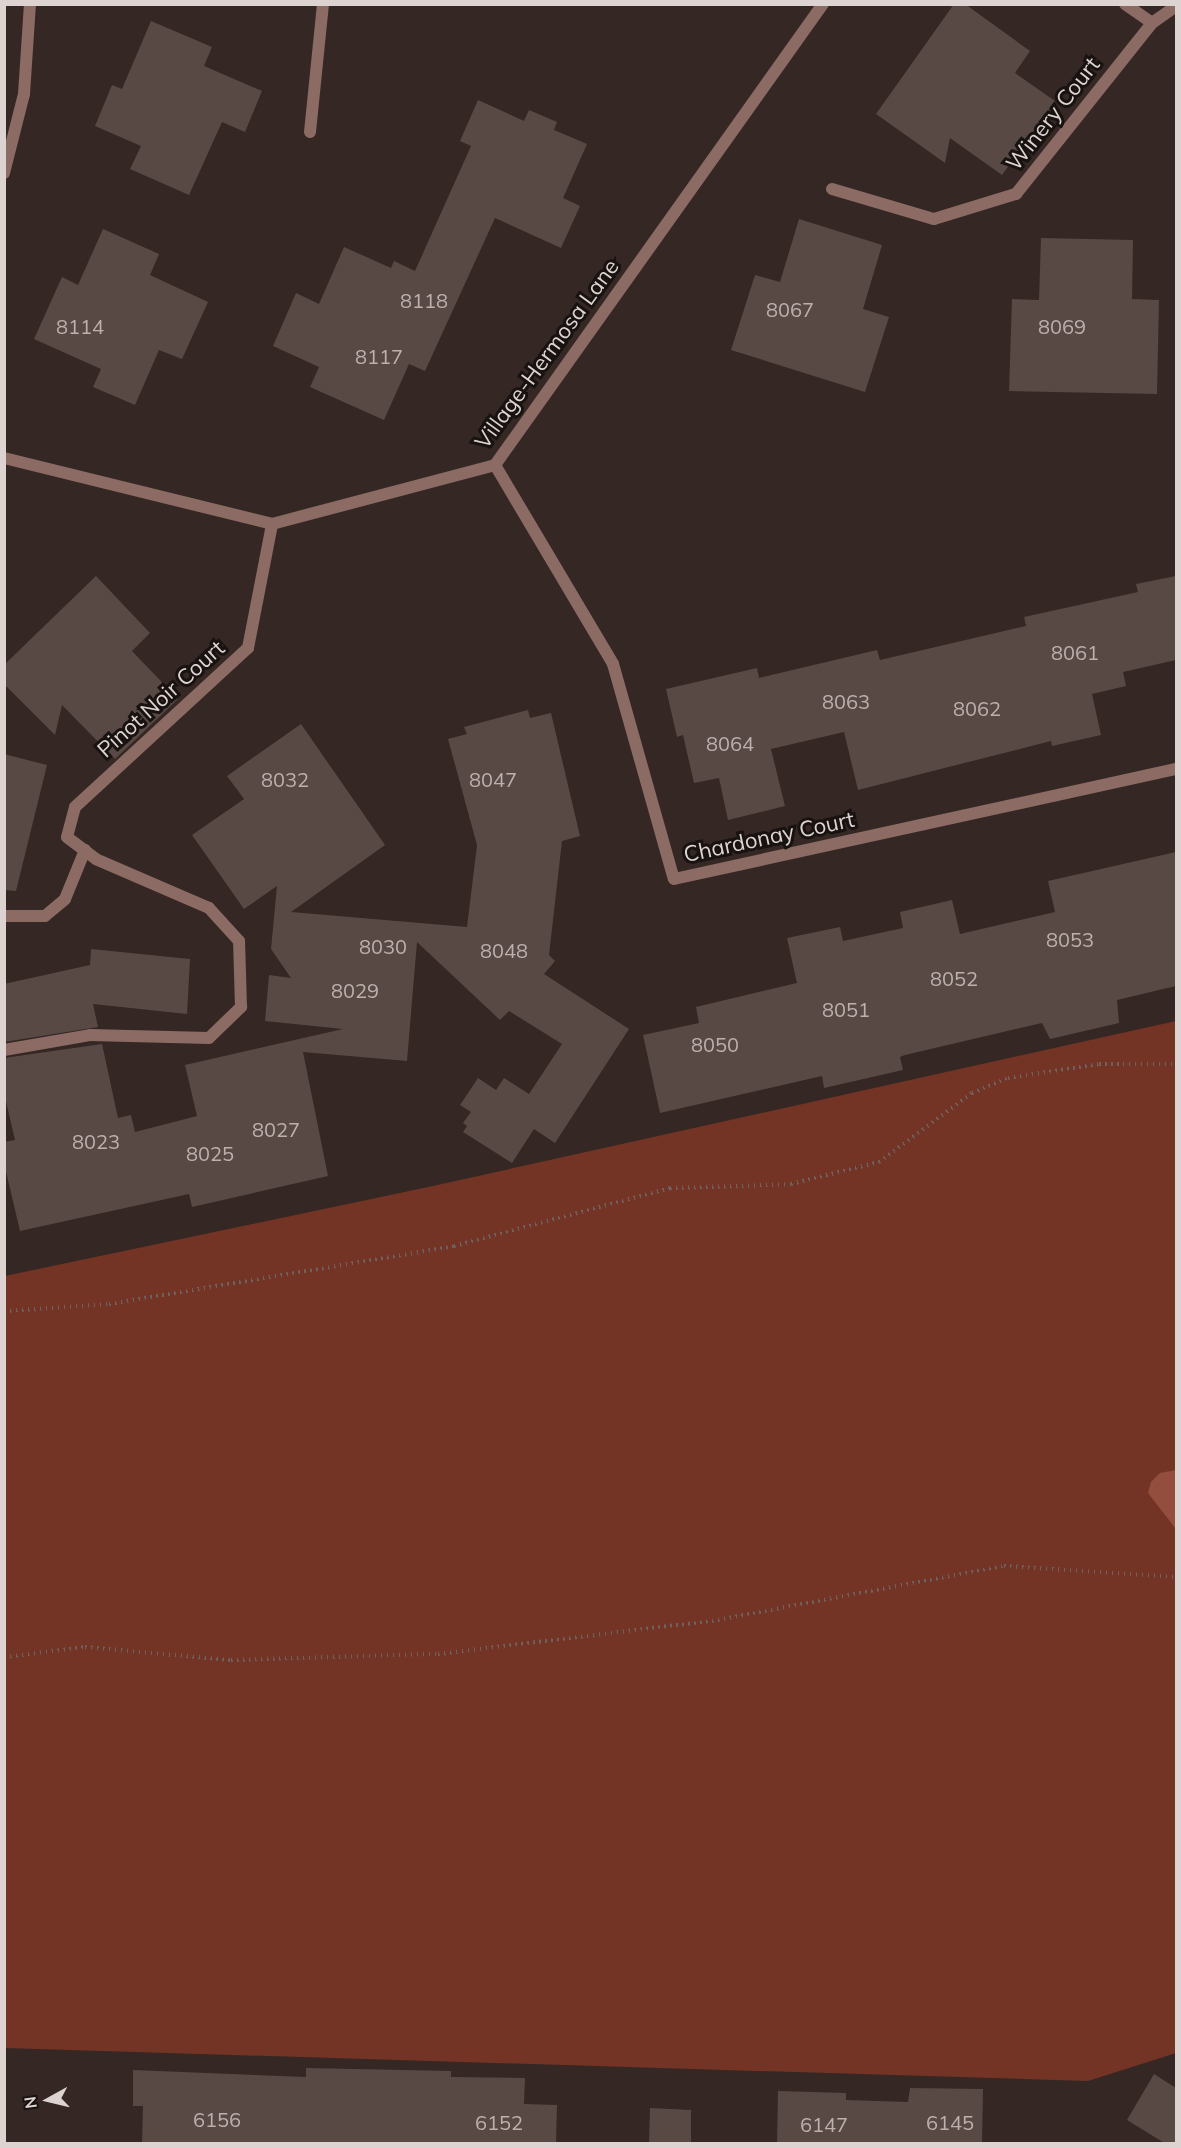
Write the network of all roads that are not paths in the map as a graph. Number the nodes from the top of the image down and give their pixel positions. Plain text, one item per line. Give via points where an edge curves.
1 (30, 4) edge
2 (323, 4) edge
3 (823, 4) edge
4 (1125, 4) edge
5 (1176, 6) edge
6 (1152, 23) junction
7 (310, 132) dead end
8 (4, 172) edge
9 (832, 189) dead end
10 (4, 458) edge
11 (495, 465) junction
12 (272, 524) junction
13 (1176, 769) edge
14 (85, 850) junction
15 (4, 915) edge
16 (4, 1050) edge

1 - 8 street via 24,94
2 - 7 street
3 - 11 street, Village-Hermosa Lane
4 - 6 street
5 - 6 street, Winery Court
6 - 9 street, Winery Court via 1016,194 934,219
10 - 12 street, Village-Hermosa Lane
11 - 12 street, Village-Hermosa Lane
11 - 13 street, Chardonay Court via 613,664 674,879
12 - 14 street, Pinot Noir Court via 248,648 75,807 67,837
14 - 15 street via 65,899 45,916
14 - 16 street, Pinot Noir Court via 96,859 209,908 239,941 241,1007 208,1038 90,1035

